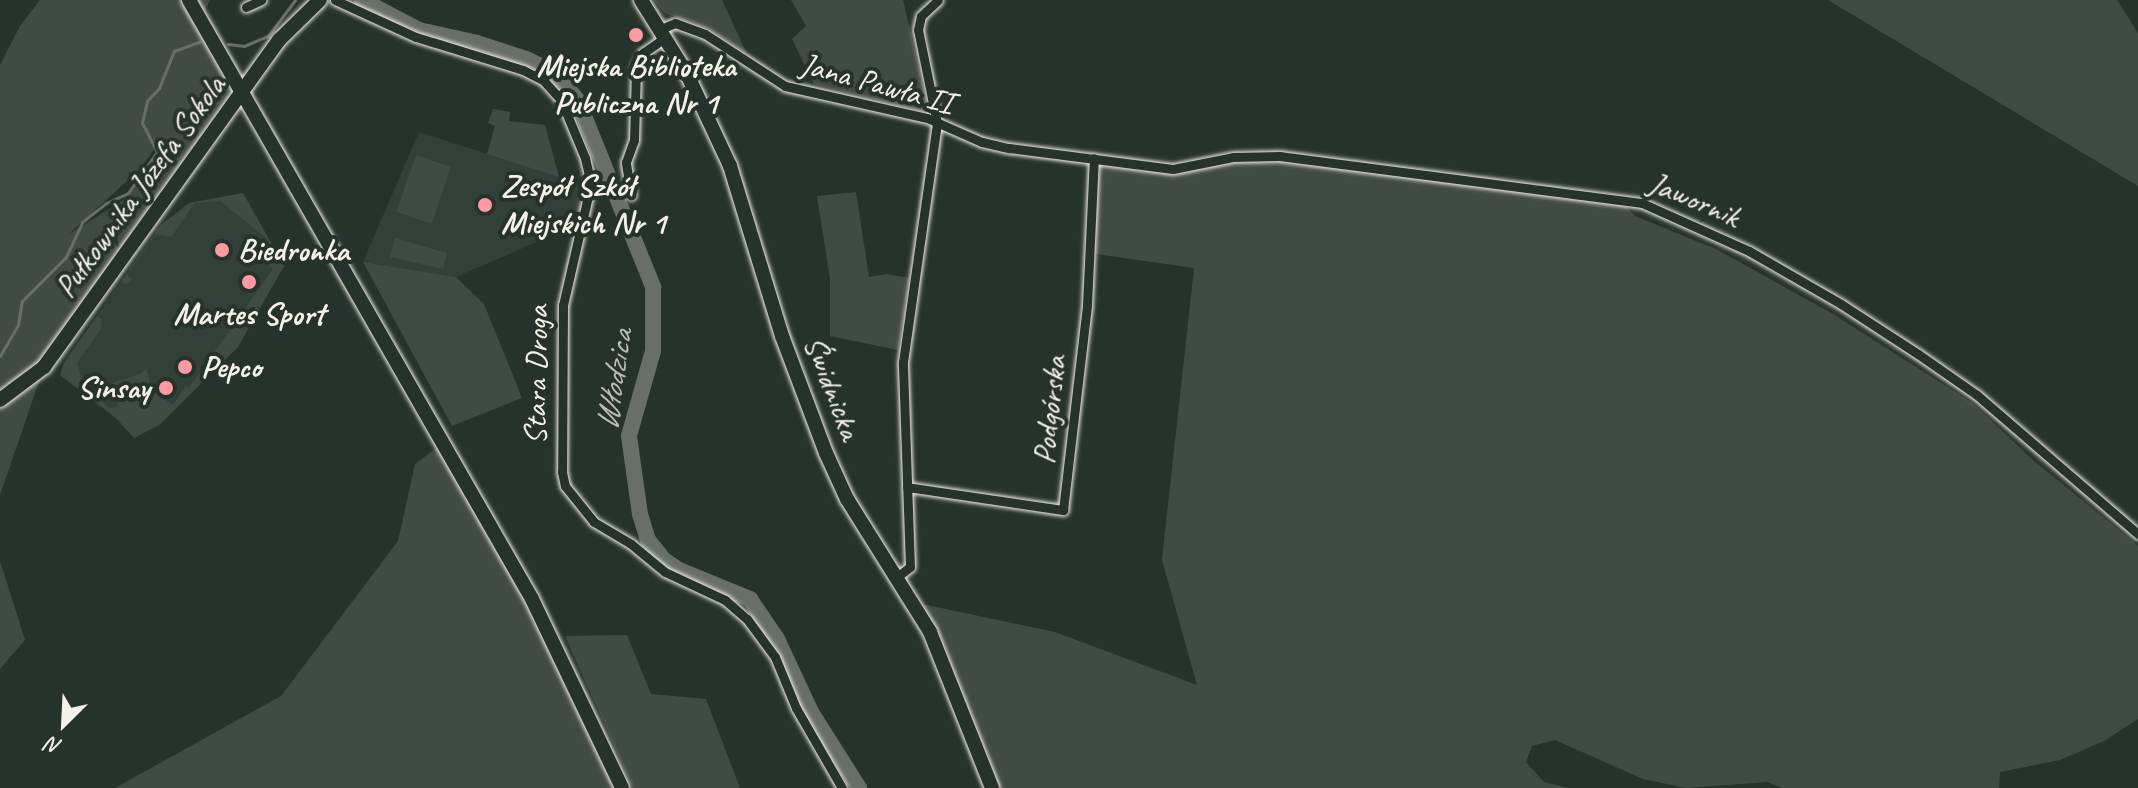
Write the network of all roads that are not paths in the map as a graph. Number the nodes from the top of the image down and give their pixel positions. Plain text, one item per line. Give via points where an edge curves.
1 (189, 0) edge
2 (261, 0) edge
3 (320, 0) edge
4 (335, 0) edge
5 (641, 0) edge
6 (938, 0) edge
7 (246, 7) dead end
8 (664, 33) junction
9 (242, 93) junction
10 (937, 123) junction
11 (1094, 158) junction
12 (631, 195) dead end
13 (0, 400) edge
14 (907, 487) junction
15 (2138, 534) edge
16 (897, 577) junction
17 (622, 788) edge
18 (842, 788) edge
19 (992, 788) edge

1 - 9 street
2 - 7 street
3 - 9 street, Pułkownika Józefa Sokola via 287,30
4 - 18 street, Stara Droga via 416,37 523,70 543,80 561,100 591,183 563,305 565,486 594,522 665,572 725,600 747,619 775,657 801,718
5 - 8 street, Świdnicka
6 - 10 street via 921,16 918,30
8 - 10 street, Jana Pawła II via 675,23 705,34 785,86
8 - 12 street via 636,68 634,140 626,162
8 - 16 street, Świdnicka via 730,166 782,336 826,453 847,499
9 - 13 street, Pułkownika Józefa Sokola via 44,367
9 - 17 street via 532,599
10 - 11 street, Jana Pawła II via 982,142
10 - 14 street via 903,362
11 - 14 street, Podgórska via 1087,305 1063,510
11 - 15 street, Jawornik via 1173,169 1233,157 1280,156 1642,203 1749,251 1918,354 1977,395
14 - 16 street via 910,567
16 - 19 street, Świdnicka via 948,672

